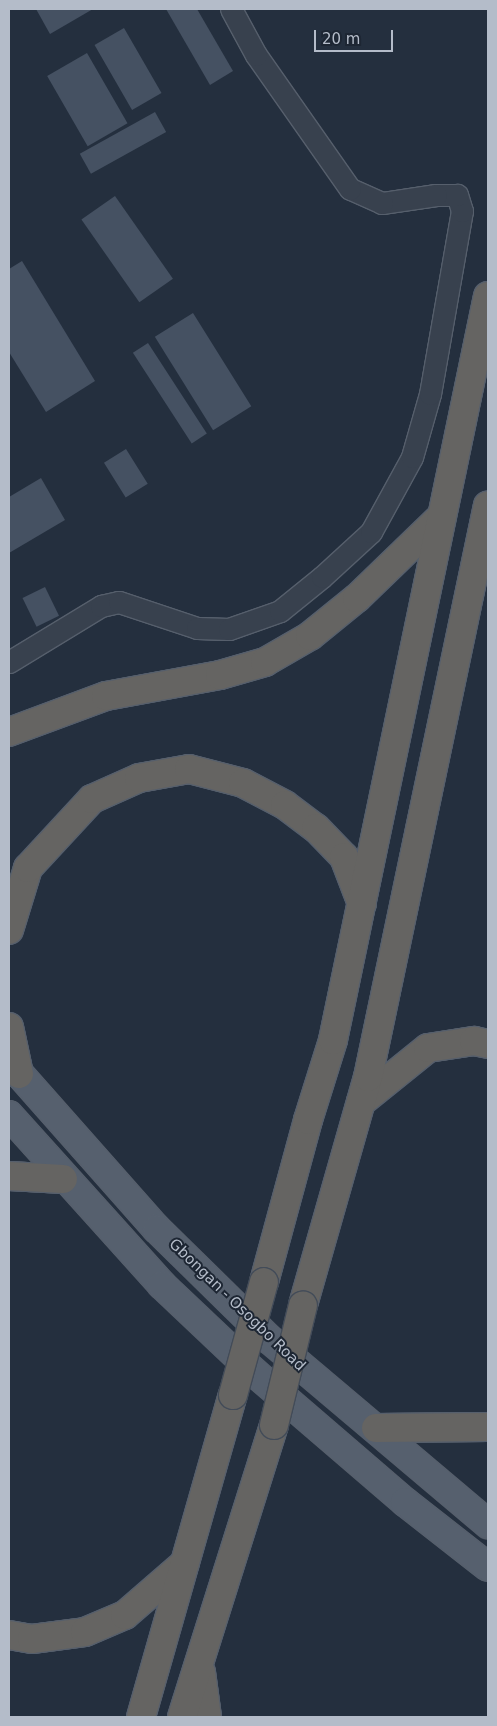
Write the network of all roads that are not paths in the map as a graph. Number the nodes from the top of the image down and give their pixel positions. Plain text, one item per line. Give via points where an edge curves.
1 (231, 9) edge
2 (488, 296) edge
3 (488, 505) edge
4 (442, 516) junction
5 (480, 545) junction
6 (488, 577) edge
7 (9, 662) edge
8 (9, 732) edge
9 (362, 904) junction
10 (9, 930) edge
11 (9, 1027) edge
12 (488, 1044) edge
13 (14, 1068) edge
14 (361, 1102) junction
15 (9, 1115) edge
16 (9, 1176) edge
17 (64, 1179) junction
18 (488, 1427) edge
19 (376, 1428) junction
20 (488, 1524) edge
21 (185, 1563) junction
22 (488, 1567) edge
23 (9, 1635) edge
24 (200, 1662) junction
25 (140, 1717) edge
26 (182, 1717) edge
27 (206, 1717) edge

1 - 7 street via 256,55 350,188 382,203 457,195 462,211 430,394 412,457 371,532 280,611 229,629 205,628 119,602 101,606
2 - 4 highway
3 - 5 highway
4 - 8 highway via 357,598 310,636 265,662 220,675 106,696
4 - 9 highway
5 - 6 highway
5 - 14 highway
9 - 10 highway via 344,857 316,828 285,805 243,783 188,769 139,778 92,799 28,868
9 - 21 highway, bridge via 333,1040
11 - 13 highway
12 - 14 highway via 474,1041 428,1048
13 - 19 main road, Gbongan - Osogbo Road via 157,1229 269,1338
14 - 24 highway, bridge via 303,1305 274,1425
15 - 17 main road
16 - 17 highway
17 - 22 main road via 162,1285 255,1373 405,1502
18 - 19 highway
19 - 20 main road, Gbongan - Osogbo Road
21 - 23 highway via 125,1615 85,1632 32,1639
21 - 25 highway
24 - 26 highway
24 - 27 highway

